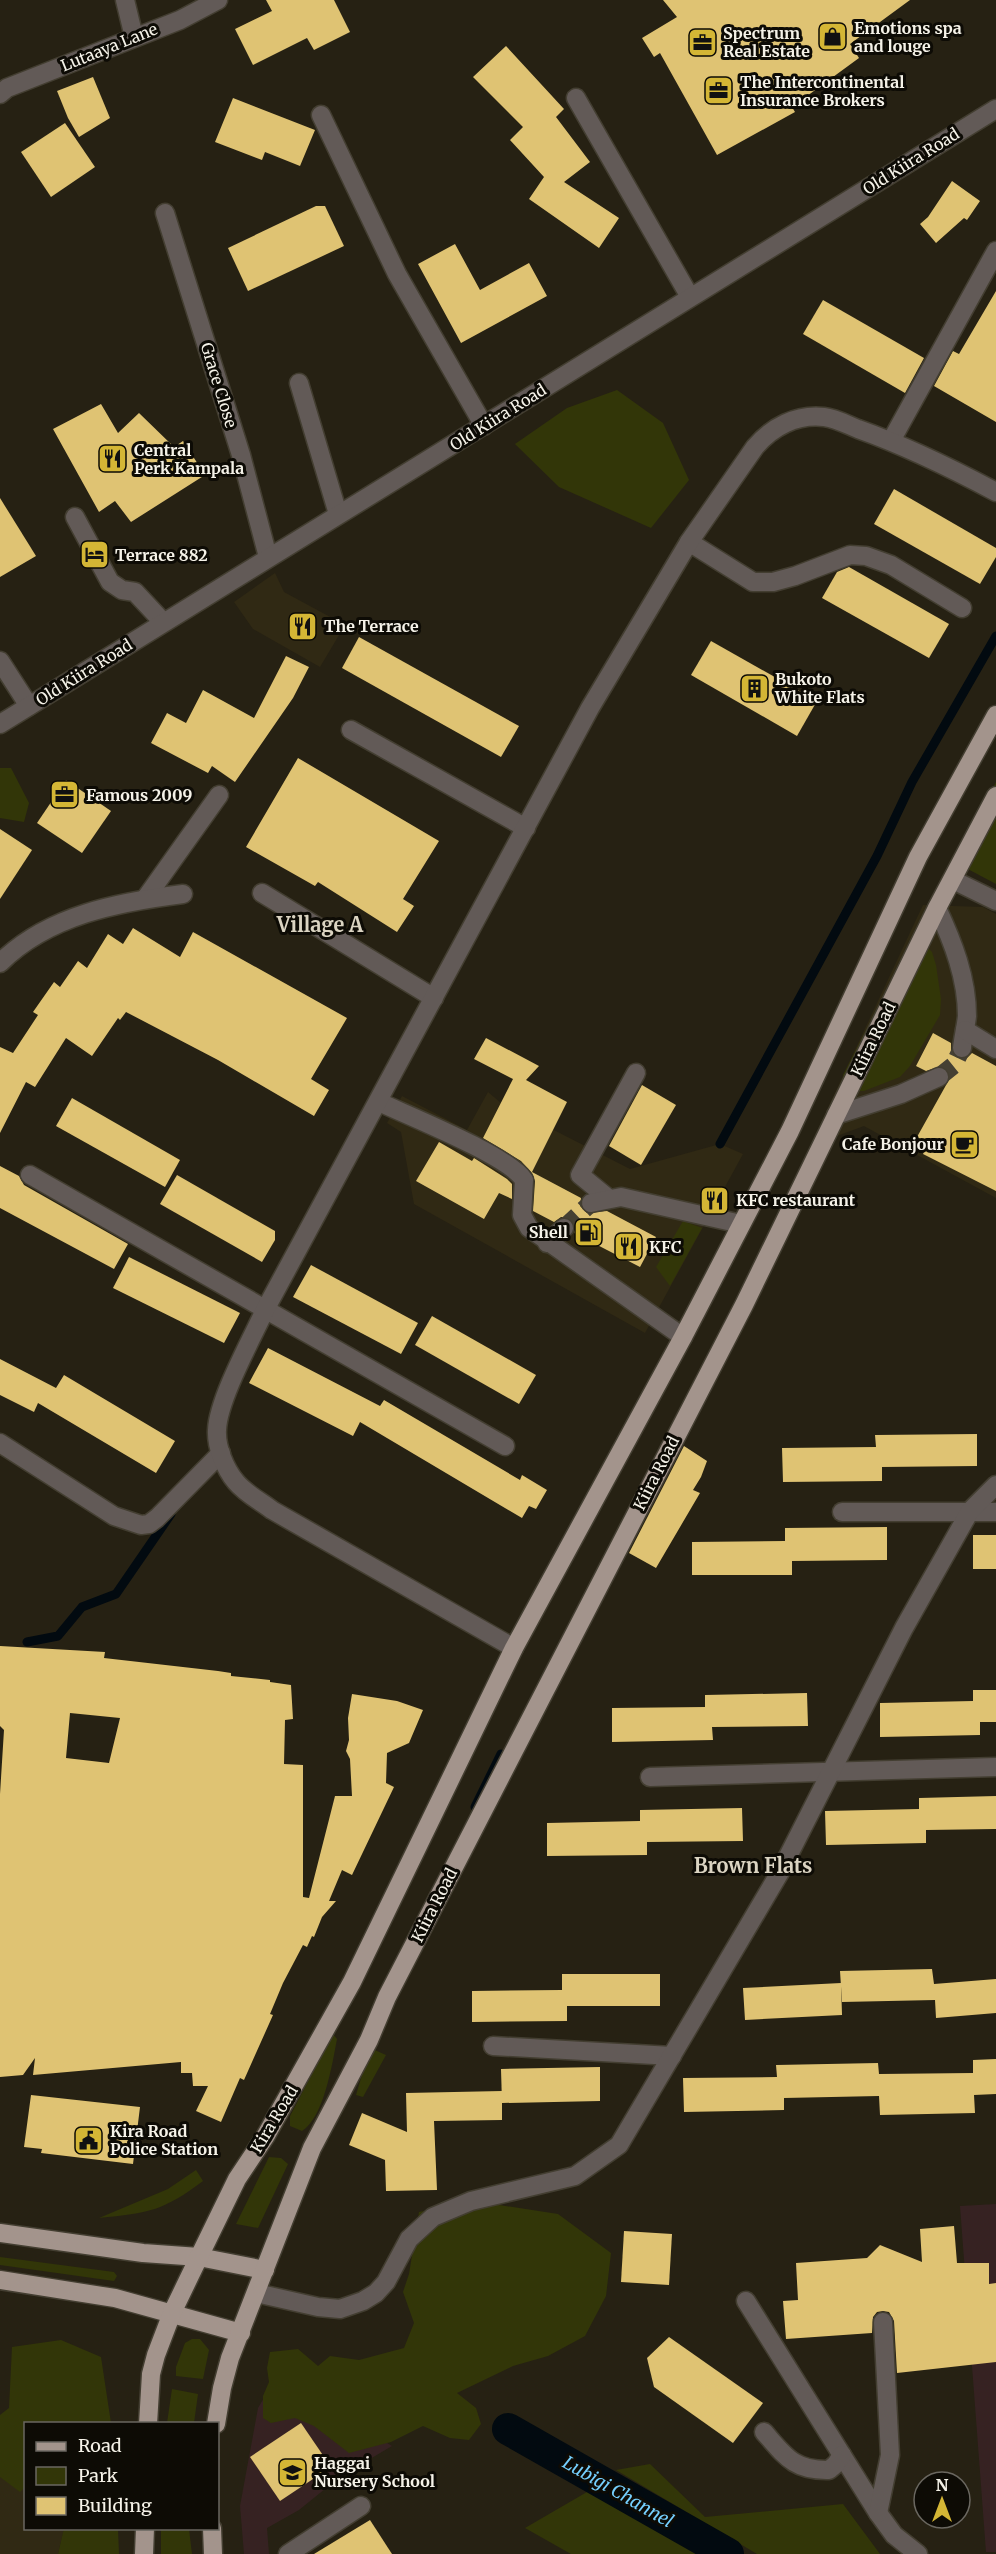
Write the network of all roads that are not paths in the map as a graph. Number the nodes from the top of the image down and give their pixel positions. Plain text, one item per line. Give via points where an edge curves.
1 (125, 0) edge
2 (218, 0) edge
3 (134, 37) junction
4 (0, 94) edge
5 (576, 98) dead end
6 (996, 109) edge
7 (321, 115) dead end
8 (165, 213) dead end
9 (996, 251) edge
10 (690, 297) junction
11 (299, 383) dead end
12 (484, 426) junction
13 (891, 441) junction
14 (996, 492) edge
15 (338, 514) junction
16 (75, 517) dead end
17 (689, 542) junction
18 (268, 557) junction
19 (962, 608) dead end
20 (163, 622) junction
21 (0, 661) edge
22 (29, 706) junction
23 (996, 715) edge
24 (0, 724) edge
25 (351, 730) dead end
26 (219, 795) dead end
27 (996, 796) edge
28 (526, 828) junction
29 (953, 880) junction
30 (262, 893) dead end
31 (183, 894) dead end
32 (145, 899) junction
33 (996, 901) edge
34 (937, 908) junction
35 (0, 963) edge
36 (434, 998) junction
37 (965, 1030) junction
38 (962, 1048) tunnel mouth
39 (996, 1049) edge
40 (636, 1073) dead end
41 (939, 1077) tunnel mouth
42 (379, 1102) junction
43 (836, 1115) junction
44 (30, 1175) dead end
45 (741, 1224) junction
46 (564, 1228) tunnel mouth
47 (547, 1243) junction
48 (265, 1310) junction
49 (683, 1337) junction
50 (0, 1443) edge
51 (505, 1446) dead end
52 (221, 1453) junction
53 (996, 1485) edge
54 (970, 1511) junction
55 (842, 1512) dead end
56 (996, 1512) edge
57 (514, 1648) junction
58 (996, 1767) edge
59 (832, 1772) junction
60 (650, 1777) dead end
61 (493, 2046) dead end
62 (672, 2056) junction
63 (0, 2234) edge
64 (199, 2257) junction
65 (265, 2270) junction
66 (0, 2280) edge
67 (256, 2293) junction
68 (746, 2301) dead end
69 (172, 2313) junction
70 (883, 2322) dead end
71 (241, 2333) junction
72 (148, 2422) edge
73 (216, 2422) edge
74 (764, 2432) dead end
75 (842, 2454) junction
76 (360, 2506) dead end
77 (878, 2513) junction
78 (145, 2530) edge
79 (212, 2530) edge
80 (144, 2554) edge
81 (213, 2554) edge
82 (288, 2554) edge
83 (918, 2554) edge

1 - 3 street
2 - 3 street, Lutaaya Lane
3 - 4 street, Lutaaya Lane
5 - 10 street
6 - 10 street, Old Kiira Road
7 - 12 street via 397,274
8 - 18 street, Grace Close via 241,456
9 - 13 street
10 - 12 street, Old Kiira Road
11 - 15 street
12 - 15 street, Old Kiira Road
13 - 14 street
13 - 17 street via 824,417 783,423 755,447
15 - 18 street, Old Kiira Road
16 - 20 street via 110,582 135,592
17 - 19 street via 753,582 795,576 850,555 866,556 891,565
17 - 28 street via 590,708
18 - 20 street, Old Kiira Road
20 - 22 street, Old Kiira Road
21 - 22 street
22 - 24 street, Old Kiira Road
23 - 45 main road via 918,857 790,1131
25 - 28 street
26 - 32 street
27 - 29 main road, Kiira Road
28 - 36 street
29 - 33 street
29 - 34 main road, Kiira Road
30 - 36 street
31 - 32 street
32 - 35 street via 64,921 35,936
34 - 37 street via 956,949 967,1016
34 - 43 main road, Kiira Road
36 - 42 street
37 - 38 street
37 - 39 street
40 - 45 street via 580,1175 600,1201 621,1197
41 - 43 street
42 - 47 street via 516,1169 524,1180 522,1215 529,1228
42 - 48 street
43 - 65 main road, Kiira Road via 744,1305 312,2148
44 - 48 street
45 - 49 main road
46 - 47 street
47 - 49 street
48 - 51 street
48 - 52 street via 222,1406 217,1431
49 - 57 main road
50 - 52 street via 114,1516 141,1525 156,1518
52 - 57 street via 235,1481 272,1510
53 - 54 street
54 - 55 street
54 - 56 street
54 - 59 street via 904,1628
57 - 64 main road, Kira Road via 352,1982 265,2137 237,2179
58 - 59 street
59 - 60 street
59 - 62 street via 779,1874
61 - 62 street
62 - 67 street via 619,2145 600,2161 575,2176 471,2201 433,2217 409,2239 386,2282 363,2301 340,2309
63 - 64 main road
64 - 65 main road
64 - 69 main road, Kira Road
65 - 67 main road
66 - 69 main road via 116,2298
67 - 71 main road
68 - 75 street
69 - 71 main road
69 - 72 main road, Kira Road via 151,2374
70 - 77 street via 890,2456
71 - 73 main road via 222,2388
74 - 75 street via 791,2463 802,2467 829,2470
75 - 77 street
76 - 82 street
77 - 83 street via 894,2535
78 - 80 main road
79 - 81 main road

